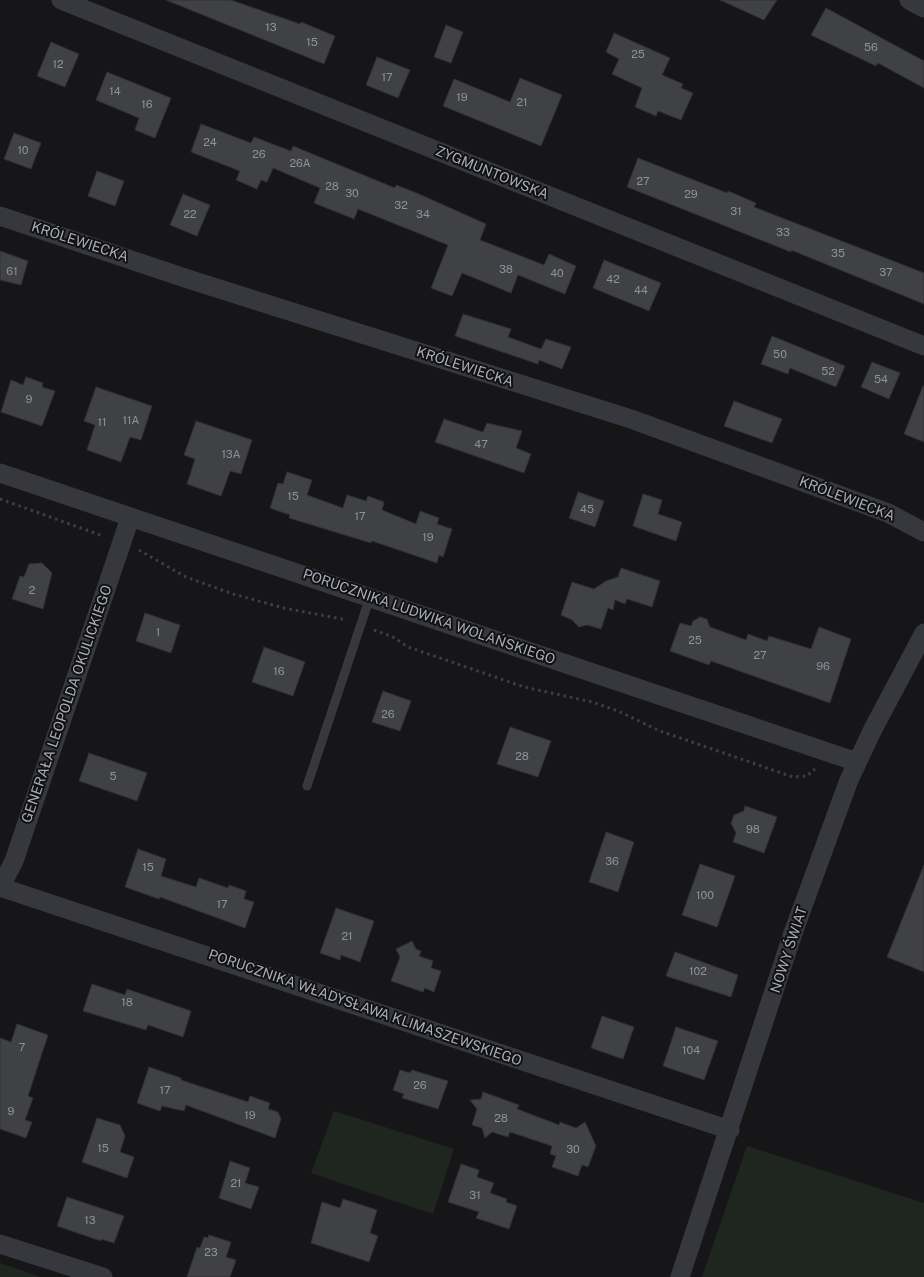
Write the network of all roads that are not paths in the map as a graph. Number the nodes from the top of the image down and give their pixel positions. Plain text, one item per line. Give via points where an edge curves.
1 (61, 0) edge
2 (908, 0) edge
3 (924, 8) edge
4 (0, 216) edge
5 (924, 346) edge
6 (0, 473) edge
7 (130, 518) junction
8 (924, 532) edge
9 (370, 597) junction
10 (924, 633) edge
11 (857, 762) junction
12 (306, 786) dead end
13 (0, 887) edge
14 (730, 1130) junction
15 (0, 1244) edge
16 (103, 1277) edge
17 (680, 1277) edge

1 - 5 street, ZYGMUNTOWSKA
2 - 3 street
4 - 8 street, KRÓLEWIECKA via 631,419 880,510
6 - 7 street, PORUCZNIKA LUDWIKA WOLAŃSKIEGO
7 - 9 street, PORUCZNIKA LUDWIKA WOLAŃSKIEGO
7 - 13 street, GENERAŁA LEOPOLDA OKULICKIEGO via 14,861
9 - 11 street, PORUCZNIKA LUDWIKA WOLAŃSKIEGO
9 - 12 lane
10 - 11 street, NOWY ŚWIAT
11 - 14 street, NOWY ŚWIAT via 793,932
13 - 14 street, PORUCZNIKA WŁADYSŁAWA KLIMASZEWSKIEGO
14 - 17 street, NOWY ŚWIAT
15 - 16 street

